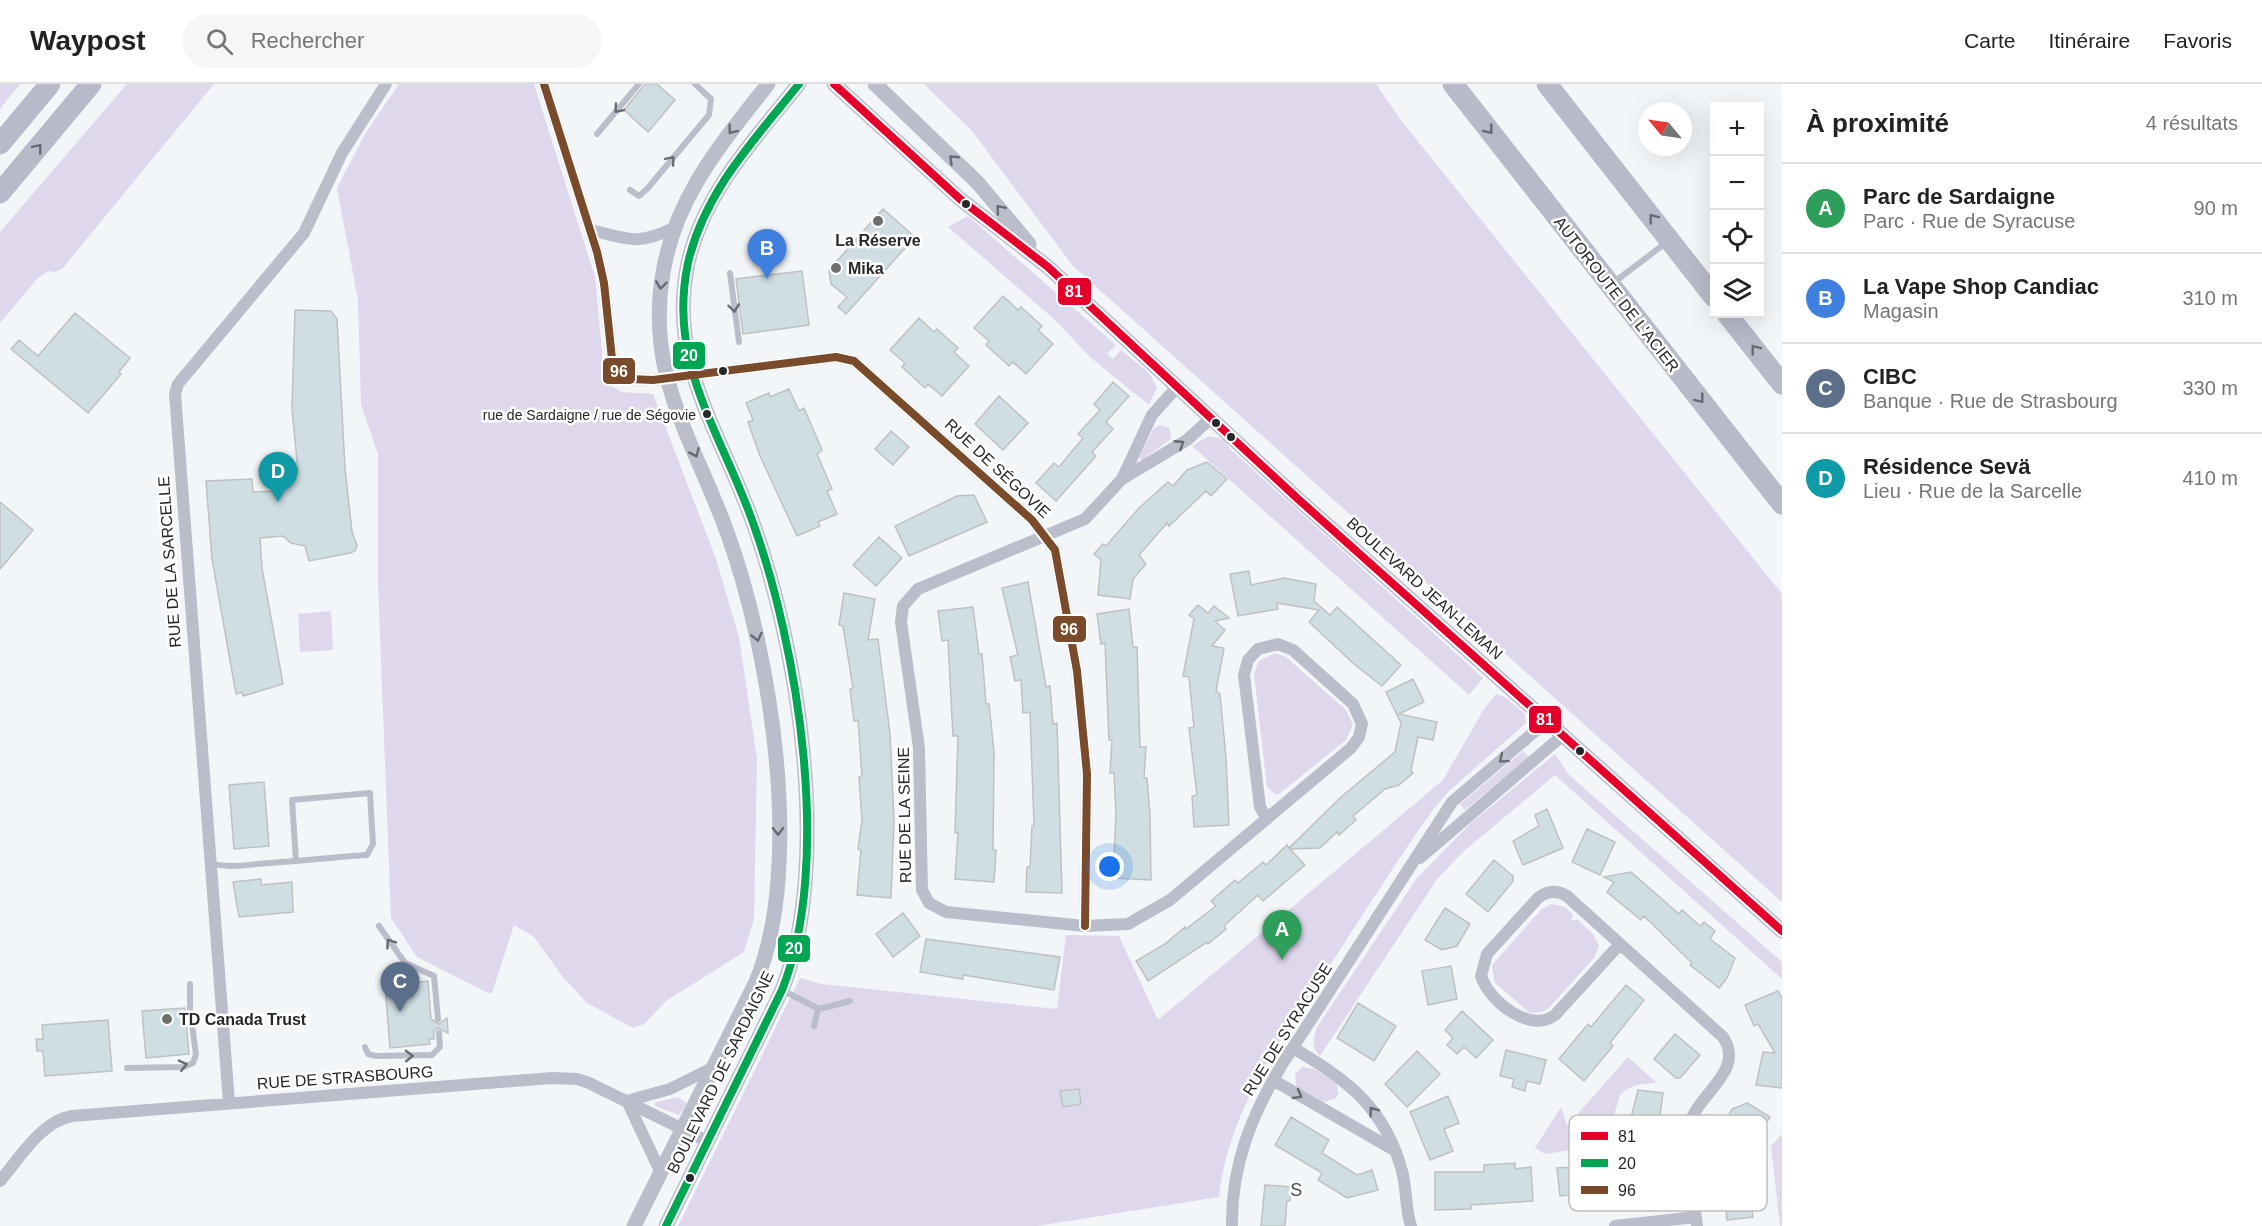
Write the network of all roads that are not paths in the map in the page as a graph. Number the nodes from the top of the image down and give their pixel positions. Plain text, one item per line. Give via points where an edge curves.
1 (50, 84) edge
2 (91, 84) edge
3 (386, 84) edge
4 (544, 84) edge
5 (639, 84) edge
6 (695, 84) edge
7 (768, 84) edge
8 (799, 84) edge
9 (834, 84) edge
10 (875, 84) edge
11 (1453, 84) edge
12 (1547, 84) edge
13 (597, 134) dead end
14 (0, 144) edge
15 (630, 190) dead end
16 (0, 193) edge
17 (674, 228) junction
18 (591, 230) junction
19 (1670, 240) junction
20 (1048, 267) junction
21 (730, 273) dead end
22 (1610, 285) junction
23 (1710, 292) edge
24 (1730, 318) edge
25 (739, 342) dead end
26 (692, 376) junction
27 (666, 379) junction
28 (1782, 384) edge
29 (1177, 387) junction
30 (1211, 418) junction
31 (1122, 479) junction
32 (1782, 504) edge
33 (1047, 536) junction
34 (1547, 720) junction
35 (1563, 735) junction
36 (1267, 819) junction
37 (296, 861) junction
38 (209, 862) junction
39 (1412, 865) junction
40 (379, 926) dead end
41 (1085, 926) junction
42 (1782, 931) edge
43 (1620, 944) junction
44 (190, 984) dead end
45 (782, 990) junction
46 (850, 1001) dead end
47 (190, 1009) dead end
48 (818, 1009) junction
49 (191, 1018) dead end
50 (438, 1019) dead end
51 (814, 1026) dead end
52 (439, 1033) dead end
53 (365, 1047) dead end
54 (1293, 1048) junction
55 (714, 1067) junction
56 (127, 1068) dead end
57 (1273, 1080) junction
58 (627, 1101) junction
59 (228, 1103) junction
60 (1694, 1115) edge
61 (683, 1130) junction
62 (706, 1142) junction
63 (1394, 1150) junction
64 (661, 1173) junction
65 (0, 1181) edge
66 (1697, 1221) edge
67 (634, 1226) edge
68 (666, 1226) edge
69 (1232, 1226) edge
70 (1411, 1226) edge
71 (1615, 1226) edge

1 - 14 highway
16 -> 2 highway
3 - 38 street, RUE DE LA SARCELLE via 342,153 304,233 178,384 174,394
4 - 18 street
5 -> 13 lane
15 -> 6 lane via 639,195 647,189 709,115 711,99
7 -> 17 street, BOULEVARD DE SARDAIGNE via 704,166
8 - 26 street, BOULEVARD DE SARDAIGNE via 721,185 696,237 683,309 685,349
9 - 20 street, BOULEVARD JEAN-LEMAN via 960,199
20 -> 10 street, BOULEVARD JEAN-LEMAN via 978,183
11 -> 22 highway, AUTOROUTE DE L'ACIER
19 -> 12 highway
17 - 18 street via 637,241
17 -> 27 street, BOULEVARD DE SARDAIGNE via 660,302 659,330
18 - 27 street via 604,283 608,343 614,364 634,381
19 - 22 lane
19 - 23 highway
20 - 29 street, BOULEVARD JEAN-LEMAN
21 -> 25 lane
22 -> 32 highway, AUTOROUTE DE L'ACIER
28 -> 24 highway
26 - 27 street, RUE DE SÉGOVIE
26 - 33 street, RUE DE SÉGOVIE via 836,357 854,361
26 - 45 street, BOULEVARD DE SARDAIGNE via 761,546 783,625 795,689 803,763 806,876 798,943
27 -> 55 street, BOULEVARD DE SARDAIGNE via 724,524 743,584 765,677 777,778 777,880 769,941 756,982
29 - 30 street, BOULEVARD JEAN-LEMAN
29 - 31 street, RUE DE LA SEINE via 1152,415
31 -> 30 street, RUE DE LA SEINE via 1187,440
30 - 34 street, BOULEVARD JEAN-LEMAN
31 - 33 street, RUE DE LA SEINE via 1084,519
33 - 41 street, RUE DE SÉGOVIE via 1055,550 1062,581 1081,704 1088,808
33 - 41 street, RUE DE LA SEINE via 918,589 903,606 901,622 920,748 921,884 929,903 946,912
34 - 35 street, BOULEVARD JEAN-LEMAN
34 -> 39 street, RUE DE SYRACUSE via 1452,802
35 - 39 street, RUE DE SYRACUSE
35 - 42 street, BOULEVARD JEAN-LEMAN
36 - 36 street, RUE DE LA SEINE via 1351,748 1362,724 1353,704 1293,650 1278,644 1252,654 1244,675 1260,807
36 - 41 street, RUE DE LA SEINE via 1151,912 1119,926
37 - 37 lane via 369,854 373,844 370,793 292,800
37 - 38 lane via 222,866
38 - 59 street, RUE DE LA SARCELLE
39 - 54 street, RUE DE SYRACUSE
50 -> 40 lane via 434,976 405,963
43 - 43 street via 1567,896 1557,891 1546,893 1487,954 1481,976 1487,988 1517,1016 1530,1022 1545,1022 1556,1015
43 - 60 street via 1718,1032 1728,1047 1727,1069
44 - 47 lane
45 - 48 lane
45 - 62 street, BOULEVARD DE SARDAIGNE
46 - 48 lane
48 - 51 lane
56 -> 49 lane via 184,1067 193,1063 196,1054
53 -> 52 lane via 368,1054 376,1056 432,1055 440,1047
54 - 57 street, RUE DE SYRACUSE
63 -> 54 street via 1379,1118 1362,1096 1332,1071
55 - 58 street via 670,1089
55 - 61 street, BOULEVARD DE SARDAIGNE
57 -> 63 street
57 - 69 street, RUE DE SYRACUSE via 1244,1140 1233,1192
58 - 59 street, RUE DE STRASBOURG via 583,1080 560,1078
58 - 61 street, RUE DE STRASBOURG
58 - 64 street
59 - 65 street, RUE DE STRASBOURG via 66,1117 45,1129
61 - 62 street, RUE DE STRASBOURG
61 - 64 street, BOULEVARD DE SARDAIGNE
62 - 68 street, BOULEVARD DE SARDAIGNE
63 - 70 street via 1402,1172
64 - 67 street, BOULEVARD DE SARDAIGNE
66 - 71 street

